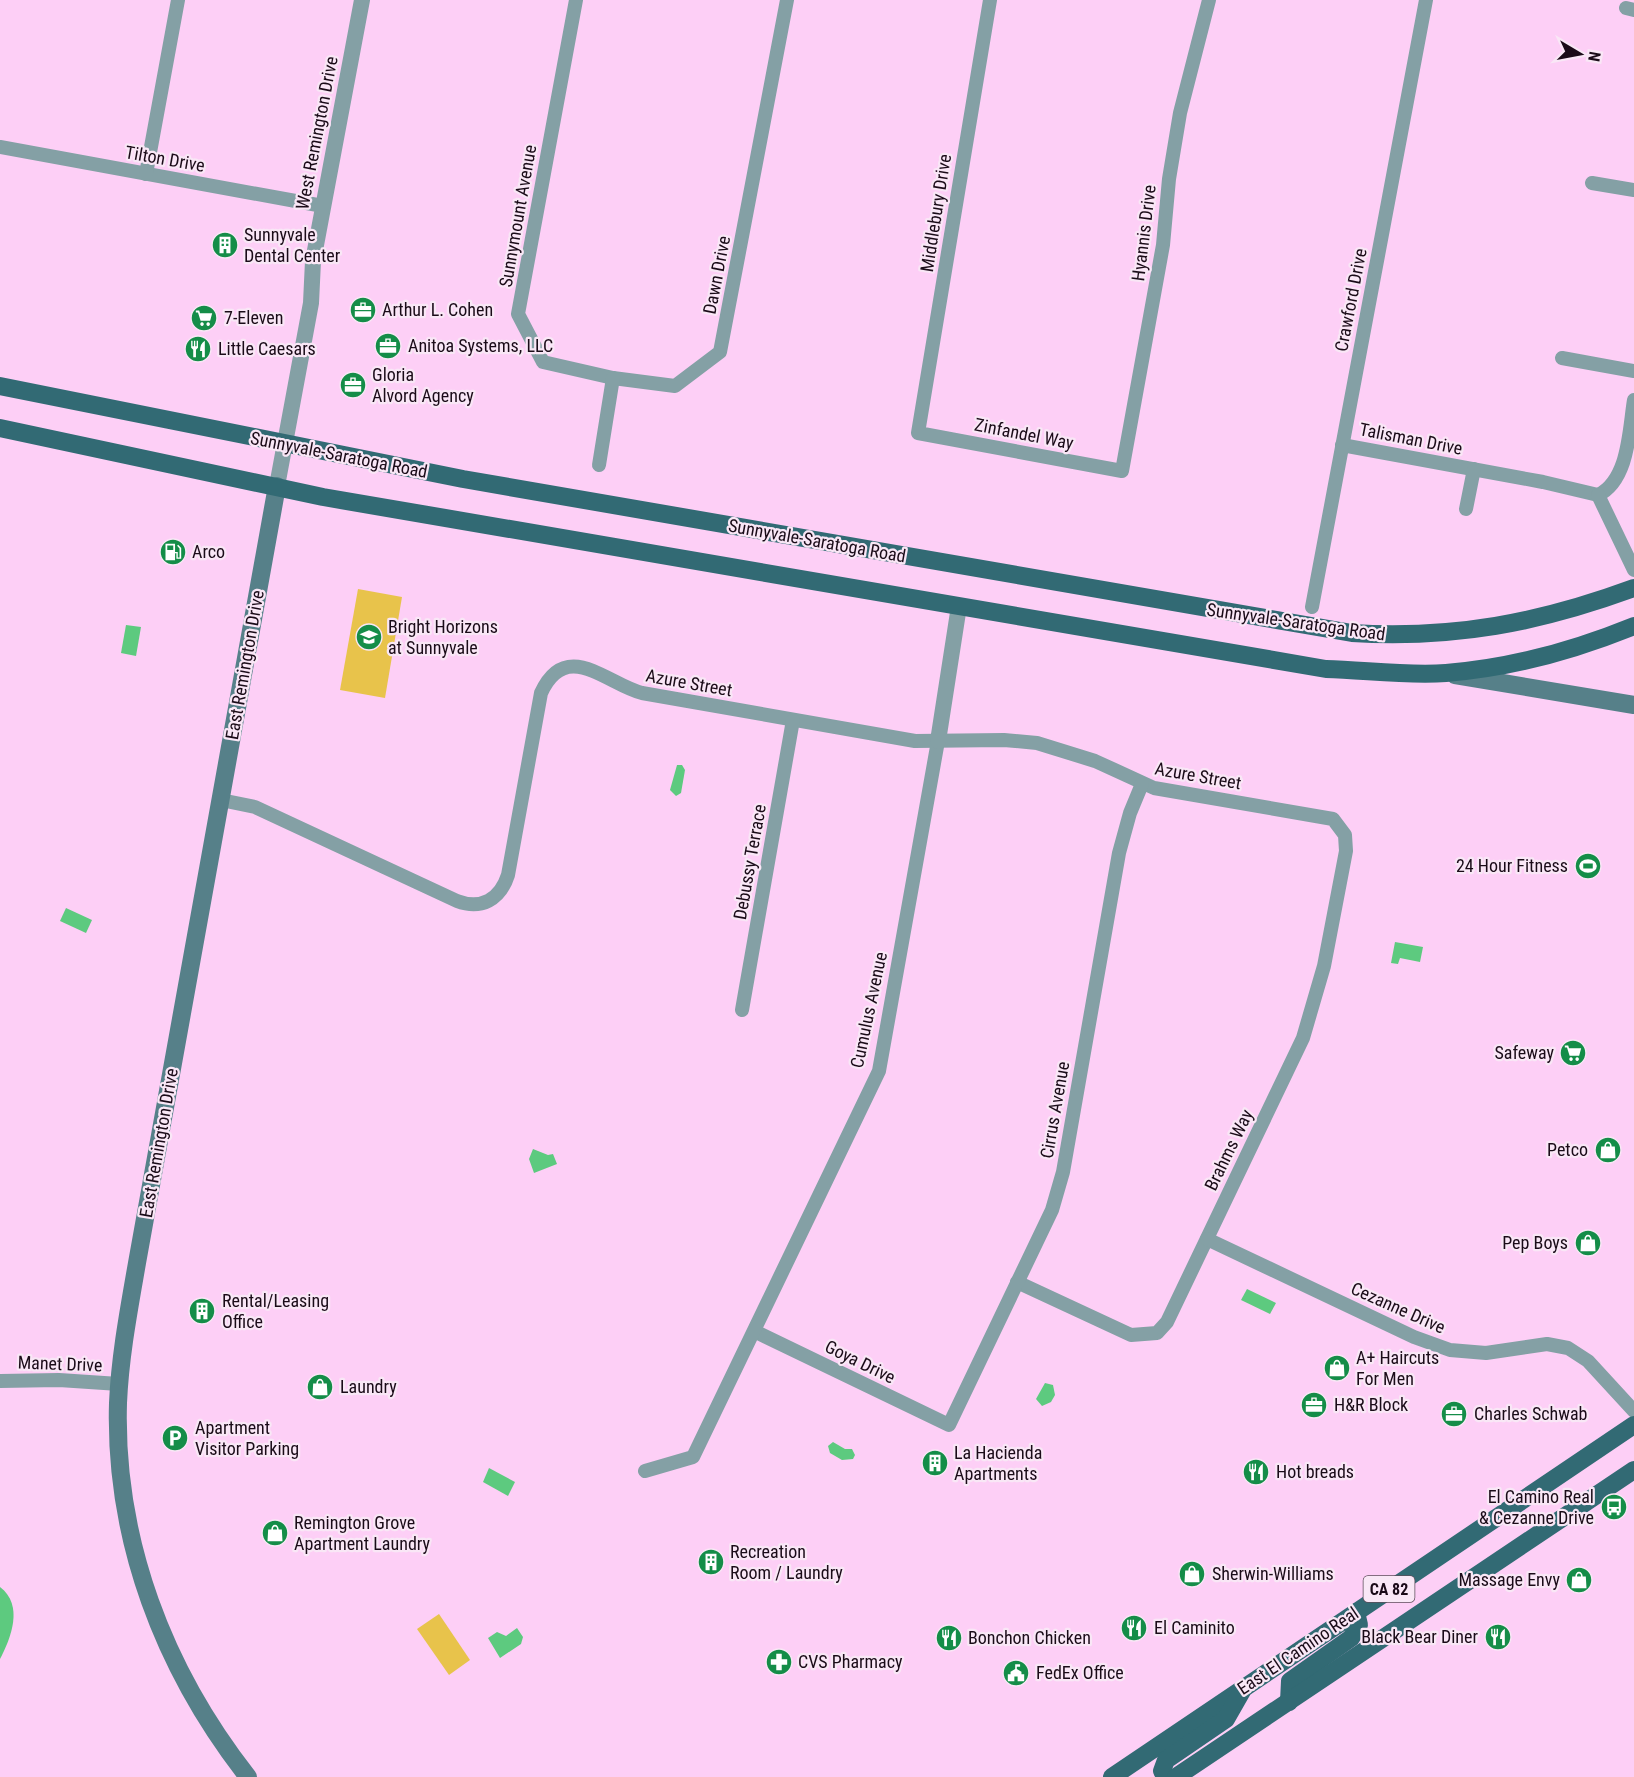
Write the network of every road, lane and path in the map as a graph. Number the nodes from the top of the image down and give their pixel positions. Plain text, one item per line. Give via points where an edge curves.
1 (178, 0) edge
2 (362, 0) edge
3 (576, 0) edge
4 (787, 0) edge
5 (990, 0) edge
6 (1209, 0) edge
7 (1426, 0) edge
8 (0, 147) edge
9 (146, 174) junction
10 (1592, 183) dead end
11 (1634, 190) edge
12 (323, 206) junction
13 (1562, 358) dead end
14 (1634, 371) edge
15 (613, 378) junction
16 (0, 386) edge
17 (1634, 400) edge
18 (0, 428) edge
19 (918, 433) joint
20 (285, 444) junction
21 (1342, 445) junction
22 (599, 465) dead end
23 (1473, 469) junction
24 (1122, 471) joint
25 (277, 486) junction
26 (1598, 495) junction
27 (1466, 509) dead end
28 (1634, 570) edge
29 (1634, 588) edge
30 (959, 606) junction
31 (1312, 607) dead end
32 (1634, 626) edge
33 (1445, 673) junction
34 (1634, 705) edge
35 (793, 720) junction
36 (938, 741) junction
37 (1142, 784) junction
38 (221, 800) junction
39 (1341, 828) joint
40 (742, 1010) dead end
41 (1207, 1239) junction
42 (1017, 1282) junction
43 (756, 1332) junction
44 (0, 1381) edge
45 (119, 1384) junction
46 (1634, 1411) edge
47 (949, 1425) joint
48 (1634, 1425) edge
49 (1634, 1470) edge
50 (645, 1471) dead end
51 (1356, 1612) junction
52 (1244, 1687) junction
53 (1289, 1702) junction
54 (248, 1777) edge
55 (1112, 1777) edge
56 (1166, 1777) edge
57 (1176, 1777) edge

1 - 9 street
2 - 12 street, West Remington Drive
3 - 15 street, Sunnymount Avenue via 518,314 543,362
4 - 15 street, Dawn Drive via 720,352 675,387
5 - 19 street, Middlebury Drive
6 - 24 street, Hyannis Drive via 1180,113 1163,245
7 - 21 street, Crawford Drive
8 - 9 street, Tilton Drive
9 - 12 street, Tilton Drive
10 - 11 street
12 - 20 street, West Remington Drive via 313,261 311,303
13 - 14 street
15 - 22 street
16 - 20 main road, Sunnyvale-Saratoga Road
17 - 26 street via 1621,466 1607,491
18 - 25 main road, Sunnyvale-Saratoga Road
19 - 24 street, Zinfandel Way
20 - 25 street, West Remington Drive
20 - 29 main road, Sunnyvale-Saratoga Road via 545,494 1352,633 1427,635 1510,626
21 - 23 street, Talisman Drive
21 - 31 street, Crawford Drive
23 - 26 street, Talisman Drive
23 - 27 street, Talisman Drive
25 - 30 main road, Sunnyvale-Saratoga Road
25 - 38 main road, East Remington Drive
26 - 28 street
30 - 33 main road, Sunnyvale-Saratoga Road via 1326,669
30 - 36 street, Cumulus Avenue
32 - 33 main road via 1562,651
33 - 34 main road, Sunnyvale-Saratoga Road
35 - 36 street, Azure Street via 915,741
35 - 38 street, Azure Street via 633,691 583,667 551,675 540,700 508,875 493,899 479,905 457,901 255,807
35 - 40 street, Debussy Terrace
36 - 37 street, Azure Street via 1037,743 1095,761
36 - 43 street, Cumulus Avenue via 879,1071
37 - 39 street, Azure Street via 1333,819
37 - 42 street, Cirrus Avenue via 1119,854 1063,1172 1052,1210
38 - 45 main road, East Remington Drive via 137,1263
39 - 41 street, Brahms Way via 1346,851 1315,1003 1294,1059
41 - 42 street, Brahms Way via 1167,1322 1157,1333 1131,1335
41 - 46 street, Cezanne Drive via 1414,1337 1450,1350 1486,1353 1547,1344 1568,1348 1588,1361
42 - 47 street, Cirrus Avenue
43 - 47 street, Goya Drive
43 - 50 street, Cumulus Avenue via 693,1457
44 - 45 street, Manet Drive
45 - 54 main road, East Remington Drive via 124,1500 149,1600 194,1699
48 - 51 main road, East El Camino Real / CA 82
49 - 53 main road, East El Camino Real / CA 82
51 - 52 main road, East El Camino Real / CA 82
51 - 53 main road via 1359,1625 1351,1638 1290,1682
52 - 55 main road, East El Camino Real / CA 82
52 - 56 main road via 1226,1719 1166,1761 1162,1771
53 - 57 main road, East El Camino Real / CA 82

